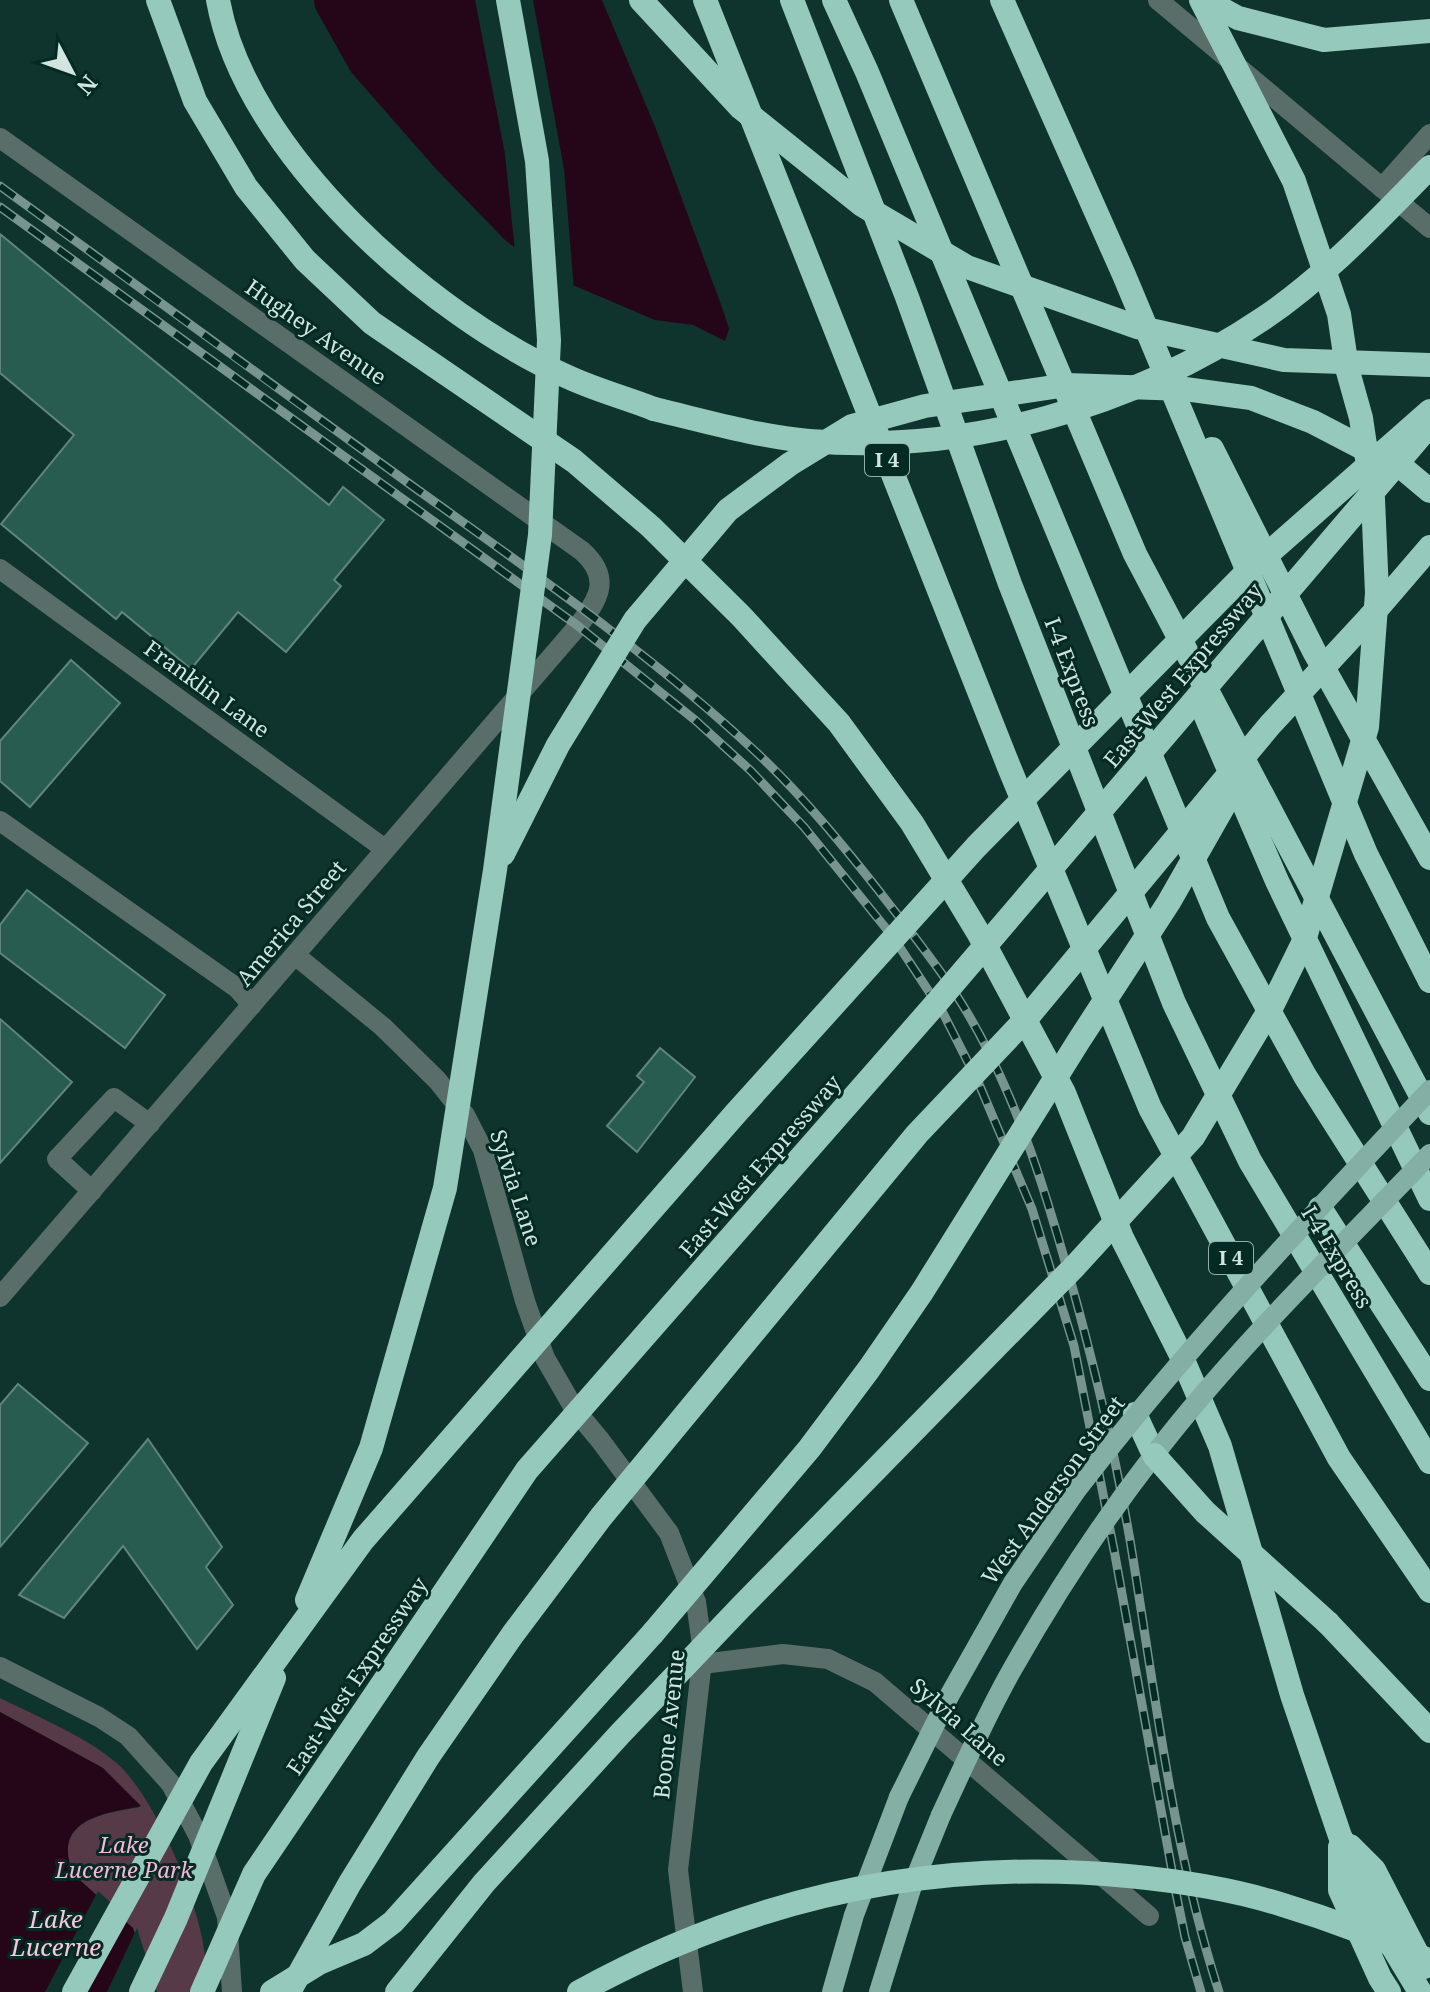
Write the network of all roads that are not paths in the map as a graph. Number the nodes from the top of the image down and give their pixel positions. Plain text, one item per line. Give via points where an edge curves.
1 (158, 0) edge
2 (218, 0) edge
3 (508, 0) edge
4 (641, 0) edge
5 (792, 0) edge
6 (834, 0) edge
7 (901, 0) edge
8 (1002, 0) edge
9 (1158, 0) edge
10 (1203, 0) edge
11 (705, 4) edge
12 (1430, 31) edge
13 (1430, 134) edge
14 (7, 142) edge
15 (0, 164) edge
16 (1430, 167) edge
17 (1382, 188) junction
18 (1430, 228) edge
19 (1124, 275) junction
20 (1430, 365) edge
21 (1430, 411) edge
22 (1430, 425) edge
23 (1430, 491) edge
24 (1430, 547) edge
25 (1135, 554) junction
26 (0, 569) edge
27 (598, 572) joint
28 (1270, 725) junction
29 (0, 821) edge
30 (385, 849) junction
31 (1430, 858) edge
32 (495, 870) junction
33 (295, 955) junction
34 (1430, 981) edge
35 (252, 1005) junction
36 (1430, 1090) edge
37 (1430, 1113) edge
38 (150, 1124) junction
39 (1430, 1154) edge
40 (92, 1191) junction
41 (1430, 1199) edge
42 (1320, 1208) junction
43 (1344, 1245) junction
44 (1430, 1273) edge
45 (0, 1297) edge
46 (1430, 1379) edge
47 (1135, 1414) junction
48 (600, 1440) joint
49 (1154, 1455) junction
50 (1430, 1462) edge
51 (1430, 1591) edge
52 (702, 1664) junction
53 (0, 1667) edge
54 (1430, 1731) edge
55 (1340, 1836) junction
56 (1149, 1916) dead end
57 (1430, 1961) edge
58 (840, 1963) junction
59 (1430, 1976) edge
60 (74, 1992) edge
61 (141, 1992) edge
62 (202, 1992) edge
63 (232, 1992) edge
64 (272, 1992) edge
65 (289, 1992) edge
66 (397, 1992) edge
67 (579, 1992) edge
68 (693, 1992) edge
69 (825, 1992) edge
70 (832, 1992) edge
71 (879, 1992) edge
72 (1389, 1992) edge
73 (1420, 1992) edge

1 - 55 highway via 195,101 246,187 305,260 372,323 574,461 651,527 839,723 912,823 1064,1093 1122,1238 1220,1446 1292,1695
2 - 16 highway, bridge via 256,98 290,151 395,266 448,306 568,377 654,409 809,441 941,439 1023,426 1186,363 1265,317 1350,248
3 - 32 highway, bridge via 537,161 549,340 540,535
4 - 20 highway, bridge via 741,108 862,205 967,267 1137,327 1284,360
5 - 50 highway, I-4 Express via 1010,584 1174,1003 1250,1161
6 - 44 highway via 1218,918 1305,1076
7 - 25 highway
8 - 19 highway
9 - 17 street
10 - 12 highway via 1238,18 1324,40
10 - 66 highway, bridge via 1294,181 1339,314 1373,499 1377,593 1367,727 1304,941 1273,1004 1193,1137 1076,1265 620,1734 484,1883
11 - 51 highway, I 4 via 1150,1108 1339,1458
13 - 17 street
14 - 15 street
14 - 27 street, Hughey Avenue via 582,551
17 - 18 street
19 - 31 highway via 1315,653
19 - 34 highway via 1360,841
21 - 60 highway, bridge via 1245,574 976,847 363,1540 201,1763
22 - 62 highway, East-West Expressway, bridge via 939,1000 527,1470 254,1874
23 - 32 highway, bridge via 1405,470 1313,422 1251,398 1185,389 1067,385 925,406 852,426 728,510 635,620 558,745
24 - 28 highway, bridge
25 - 37 highway
25 - 41 highway via 1277,881
26 - 30 street, Franklin Lane
27 - 30 street, America Street via 601,588 583,620
28 - 64 highway, bridge via 1169,902 922,1292 809,1449 653,1633 393,1922 364,1944
28 - 65 highway, bridge via 1026,1019 917,1134 601,1517 428,1757
29 - 35 street via 237,988
30 - 33 street, America Street
32 - 61 highway, bridge via 445,1188 371,1448
33 - 35 street, America Street
33 - 48 street, Sylvia Lane via 383,1027 465,1115 483,1150 545,1358 575,1410
35 - 38 street, America Street
36 - 42 main road, West Anderson Street, bridge
38 - 40 street, America Street
38 - 40 street via 114,1098 57,1159
39 - 43 main road, bridge
40 - 45 street, America Street
42 - 43 highway
42 - 47 main road, West Anderson Street, bridge
43 - 46 highway
43 - 49 main road, bridge via 1216,1380
47 - 49 highway
47 - 58 main road, West Anderson Street, bridge via 1055,1519 948,1698 899,1797
48 - 52 street, Boone Avenue via 669,1533 696,1602
49 - 54 highway, bridge via 1205,1512 1328,1623
49 - 71 main road, bridge via 1040,1621 993,1705 911,1889
52 - 56 street, Sylvia Lane via 783,1654 828,1659 875,1682
52 - 68 street, Boone Avenue via 678,1870
53 - 63 street via 109,1723 141,1748 171,1784 198,1835 227,1917
55 - 59 highway via 1374,1870
55 - 72 highway via 1340,1890
55 - 73 highway via 1382,1929
57 - 67 highway, bridge via 1281,1904 1209,1887 1043,1870 966,1873 824,1895 682,1941
58 - 69 main road
58 - 70 main road, West Anderson Street

